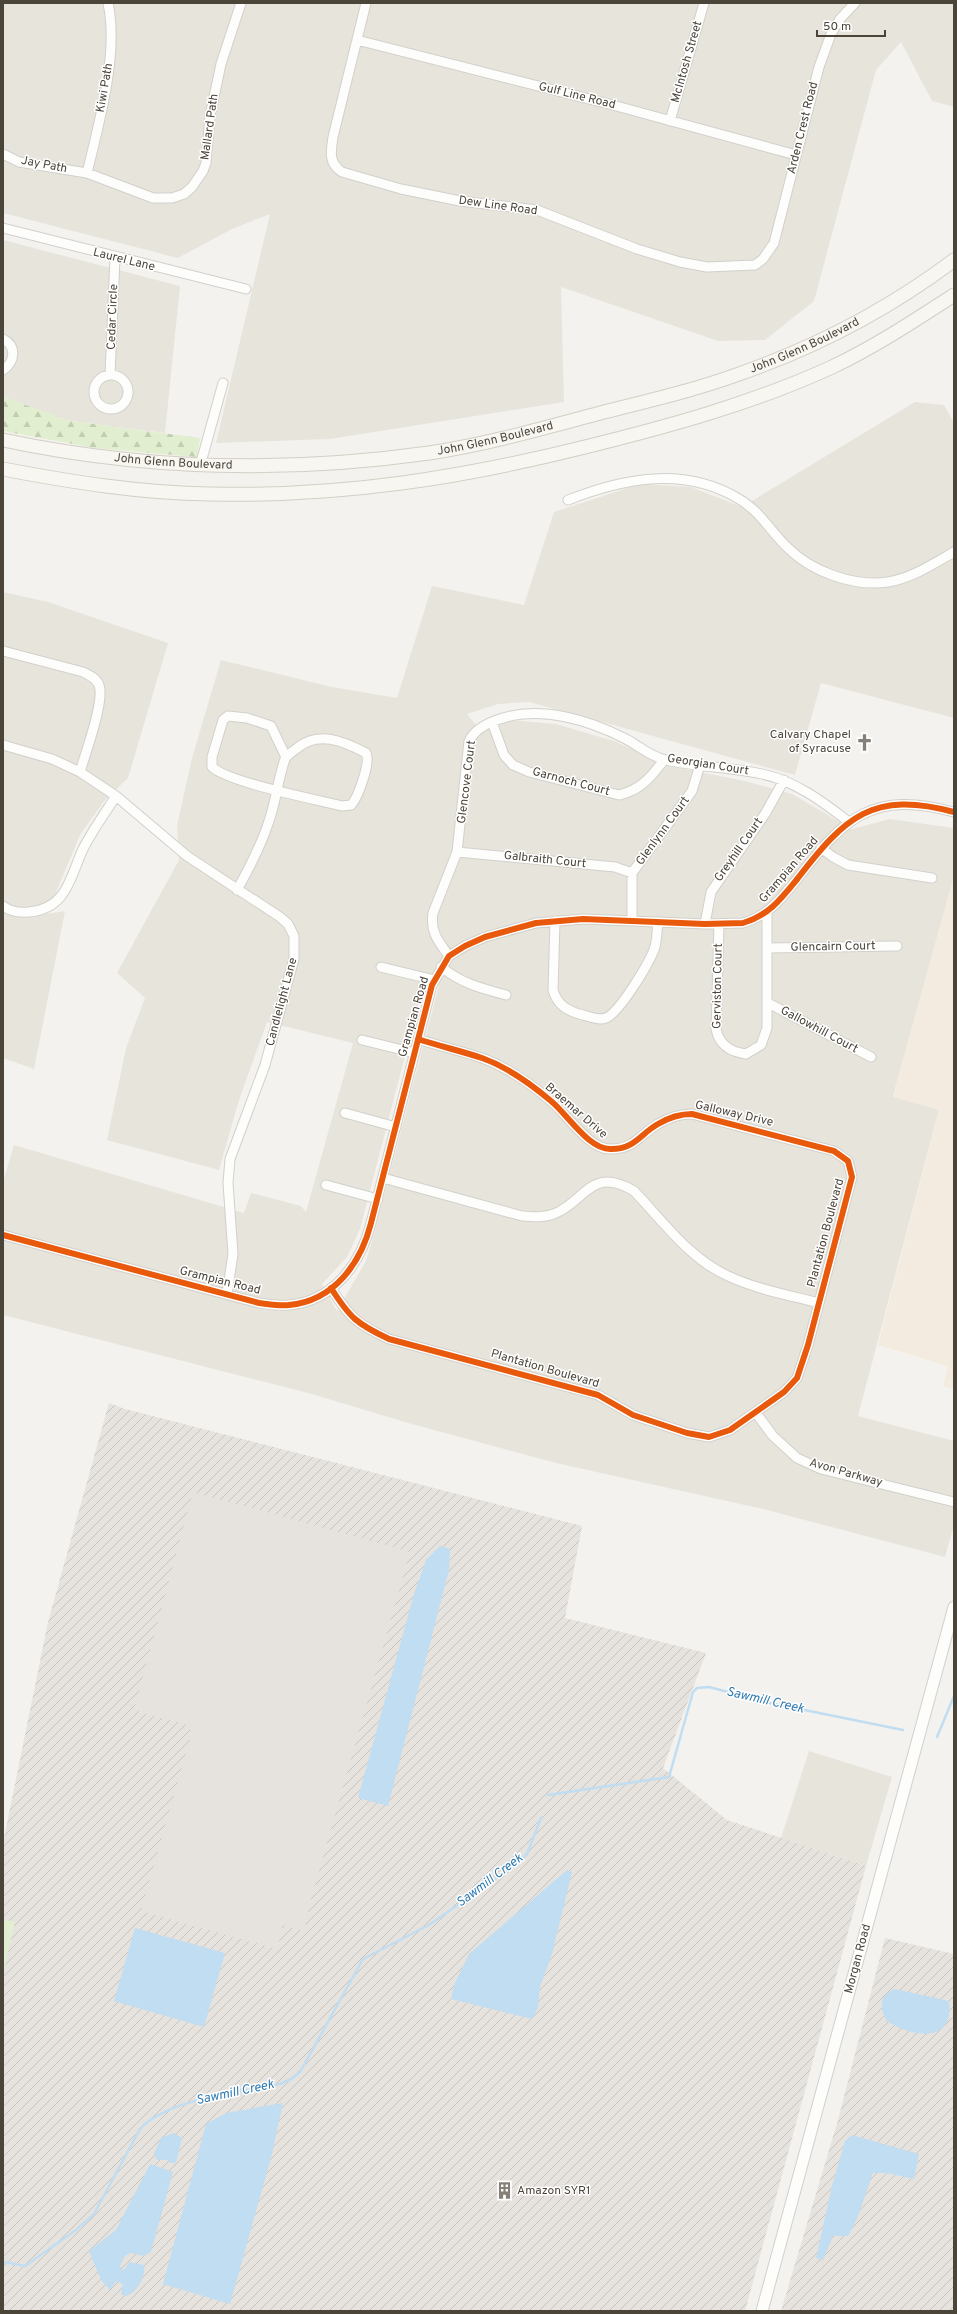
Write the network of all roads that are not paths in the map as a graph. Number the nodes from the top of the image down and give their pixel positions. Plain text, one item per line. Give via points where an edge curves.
1 (108, 3) edge
2 (241, 3) edge
3 (366, 3) edge
4 (704, 3) edge
5 (855, 3) edge
6 (357, 40) junction
7 (670, 121) junction
8 (3, 154) edge
9 (796, 155) junction
10 (87, 173) junction
11 (3, 228) edge
12 (115, 258) junction
13 (764, 259) joint
14 (954, 260) edge
15 (246, 289) dead end
16 (954, 295) edge
17 (3, 339) edge
18 (3, 370) edge
19 (110, 375) dead end
20 (223, 382) dead end
21 (3, 440) edge
22 (200, 466) junction
23 (3, 469) edge
24 (568, 500) dead end
25 (954, 552) edge
26 (3, 650) edge
27 (492, 722) junction
28 (3, 745) edge
29 (286, 757) junction
30 (664, 760) junction
31 (700, 765) junction
32 (80, 772) junction
33 (784, 780) junction
34 (277, 789) junction
35 (116, 796) junction
36 (954, 812) edge
37 (849, 822) junction
38 (822, 848) junction
39 (457, 852) junction
40 (632, 873) junction
41 (932, 878) dead end
42 (237, 890) junction
43 (3, 906) edge
44 (767, 913) junction
45 (555, 920) junction
46 (632, 921) junction
47 (658, 922) junction
48 (705, 924) junction
49 (719, 924) junction
50 (897, 946) dead end
51 (768, 948) junction
52 (449, 956) junction
53 (381, 967) dead end
54 (441, 967) junction
55 (435, 980) junction
56 (506, 995) dead end
57 (768, 1003) junction
58 (418, 1039) junction
59 (362, 1040) dead end
60 (415, 1053) junction
61 (871, 1057) dead end
62 (345, 1113) dead end
63 (396, 1127) junction
64 (812, 1145) joint
65 (612, 1149) joint
66 (383, 1178) junction
67 (326, 1185) dead end
68 (378, 1199) junction
69 (3, 1235) edge
70 (331, 1288) junction
71 (227, 1294) junction
72 (819, 1303) junction
73 (756, 1413) junction
74 (954, 1502) edge
75 (954, 1607) edge
76 (762, 2311) edge

1 - 10 street, Kiwi Path via 112,32 110,59
2 - 10 street, Mallard Path via 221,64 210,116 206,163 192,187 184,194 172,198 153,198
3 - 6 street, Dew Line Road
4 - 7 street, McIntosh Street
5 - 9 street, Arden Crest Road via 840,19 831,34 819,67
6 - 7 street, Gulf Line Road
6 - 13 street, Dew Line Road via 330,156 336,168 342,172 401,189 460,201 537,210 637,249 680,262 706,267 750,266
7 - 9 street, Gulf Line Road
8 - 10 street, Jay Path via 19,162
9 - 13 street, Arden Crest Road via 774,243
11 - 12 street, Laurel Lane
12 - 15 street, Laurel Lane
12 - 19 street, Cedar Circle
14 - 22 main road, John Glenn Boulevard via 886,306 798,351 737,375 643,402 502,439 431,452 300,466
16 - 23 main road via 893,335 831,368 733,406 634,435 439,479 311,492 209,494 121,488
17 - 18 street via 10,344 13,355 9,366
20 - 22 street
21 - 22 main road, John Glenn Boulevard via 49,450 123,460
24 - 25 street via 608,485 641,478 666,478 703,483 740,498 788,549 805,562 823,571 861,582 888,582 912,575
26 - 32 street via 83,672 95,678 100,686 100,699
27 - 30 street, Georgian Court via 513,714 579,720 605,729
27 - 30 street, Garnoch Court via 504,755 513,765 529,772 619,795 632,792 644,784
27 - 39 street, Glencove Court via 473,734 469,741
28 - 32 street, Candlelight Lane via 52,759
29 - 34 street
29 - 34 street via 271,726 246,718 228,716 222,720 212,766 218,772 231,777
29 - 34 street via 308,740 329,738 347,743 366,753 368,762 356,800 351,805 342,806
30 - 31 street, Georgian Court
31 - 33 street, Georgian Court via 762,774
31 - 40 street, Glenlynn Court via 692,791
32 - 35 street, Candlelight Lane
33 - 37 street, Georgian Court via 825,803
33 - 48 street, Greyhill Court via 765,814 711,892
34 - 42 street via 259,849
35 - 42 street, Candlelight Lane via 187,856
35 - 43 street via 83,848 68,887 53,906 36,912 21,913
36 - 37 street, Grampian Road via 927,805 894,804 860,814
37 - 38 street, Grampian Road
38 - 41 street via 848,865
38 - 44 street, Grampian Road
39 - 40 street, Galbraith Court via 615,868
39 - 52 street, Glencove Court via 433,913 432,922 437,940
40 - 46 street, Glenlynn Court
42 - 71 street, Candlelight Lane via 280,916 288,924 295,941 294,959 279,1019 263,1071 230,1159 228,1183 233,1254
44 - 49 street, Grampian Road via 743,923
44 - 51 street
45 - 46 street, Grampian Road
45 - 47 street via 556,999 574,1012 598,1019 605,1018 617,1010 652,953
45 - 52 street, Grampian Road via 485,937
46 - 47 street, Grampian Road
47 - 48 street, Grampian Road
48 - 49 street, Grampian Road
49 - 57 street, Gerviston Court via 717,1035 727,1048 746,1054 760,1045 765,1038
50 - 51 street, Glencairn Court
51 - 57 street
52 - 54 street, Grampian Road
53 - 55 street
54 - 55 street, Grampian Road
54 - 56 street via 459,980 475,987
55 - 58 street, Grampian Road
57 - 61 street, Gallowhill Court
58 - 60 street, Grampian Road
58 - 65 street, Braemar Drive via 482,1058 510,1072 552,1102 593,1143 600,1148
59 - 60 street
60 - 63 street, Grampian Road
62 - 63 street
63 - 66 street, Grampian Road
64 - 65 street, Galloway Drive via 692,1114 668,1119 657,1124 636,1143
64 - 72 street, Plantation Boulevard via 845,1157 852,1171 848,1198
66 - 68 street, Grampian Road
66 - 72 street via 522,1216 537,1217 562,1210 589,1186 624,1186 634,1191 693,1252 725,1275 766,1290
67 - 68 street
68 - 70 street, Grampian Road via 361,1254 352,1268
69 - 71 street, Grampian Road
70 - 71 street, Grampian Road via 309,1301 289,1305 258,1303
70 - 73 street, Plantation Boulevard via 352,1318 361,1326 389,1339 598,1395 637,1417 687,1434 719,1435
72 - 73 street, Plantation Boulevard via 797,1378 784,1392
73 - 74 street, Avon Parkway via 773,1436 797,1458 821,1469
75 - 76 street, Morgan Road

